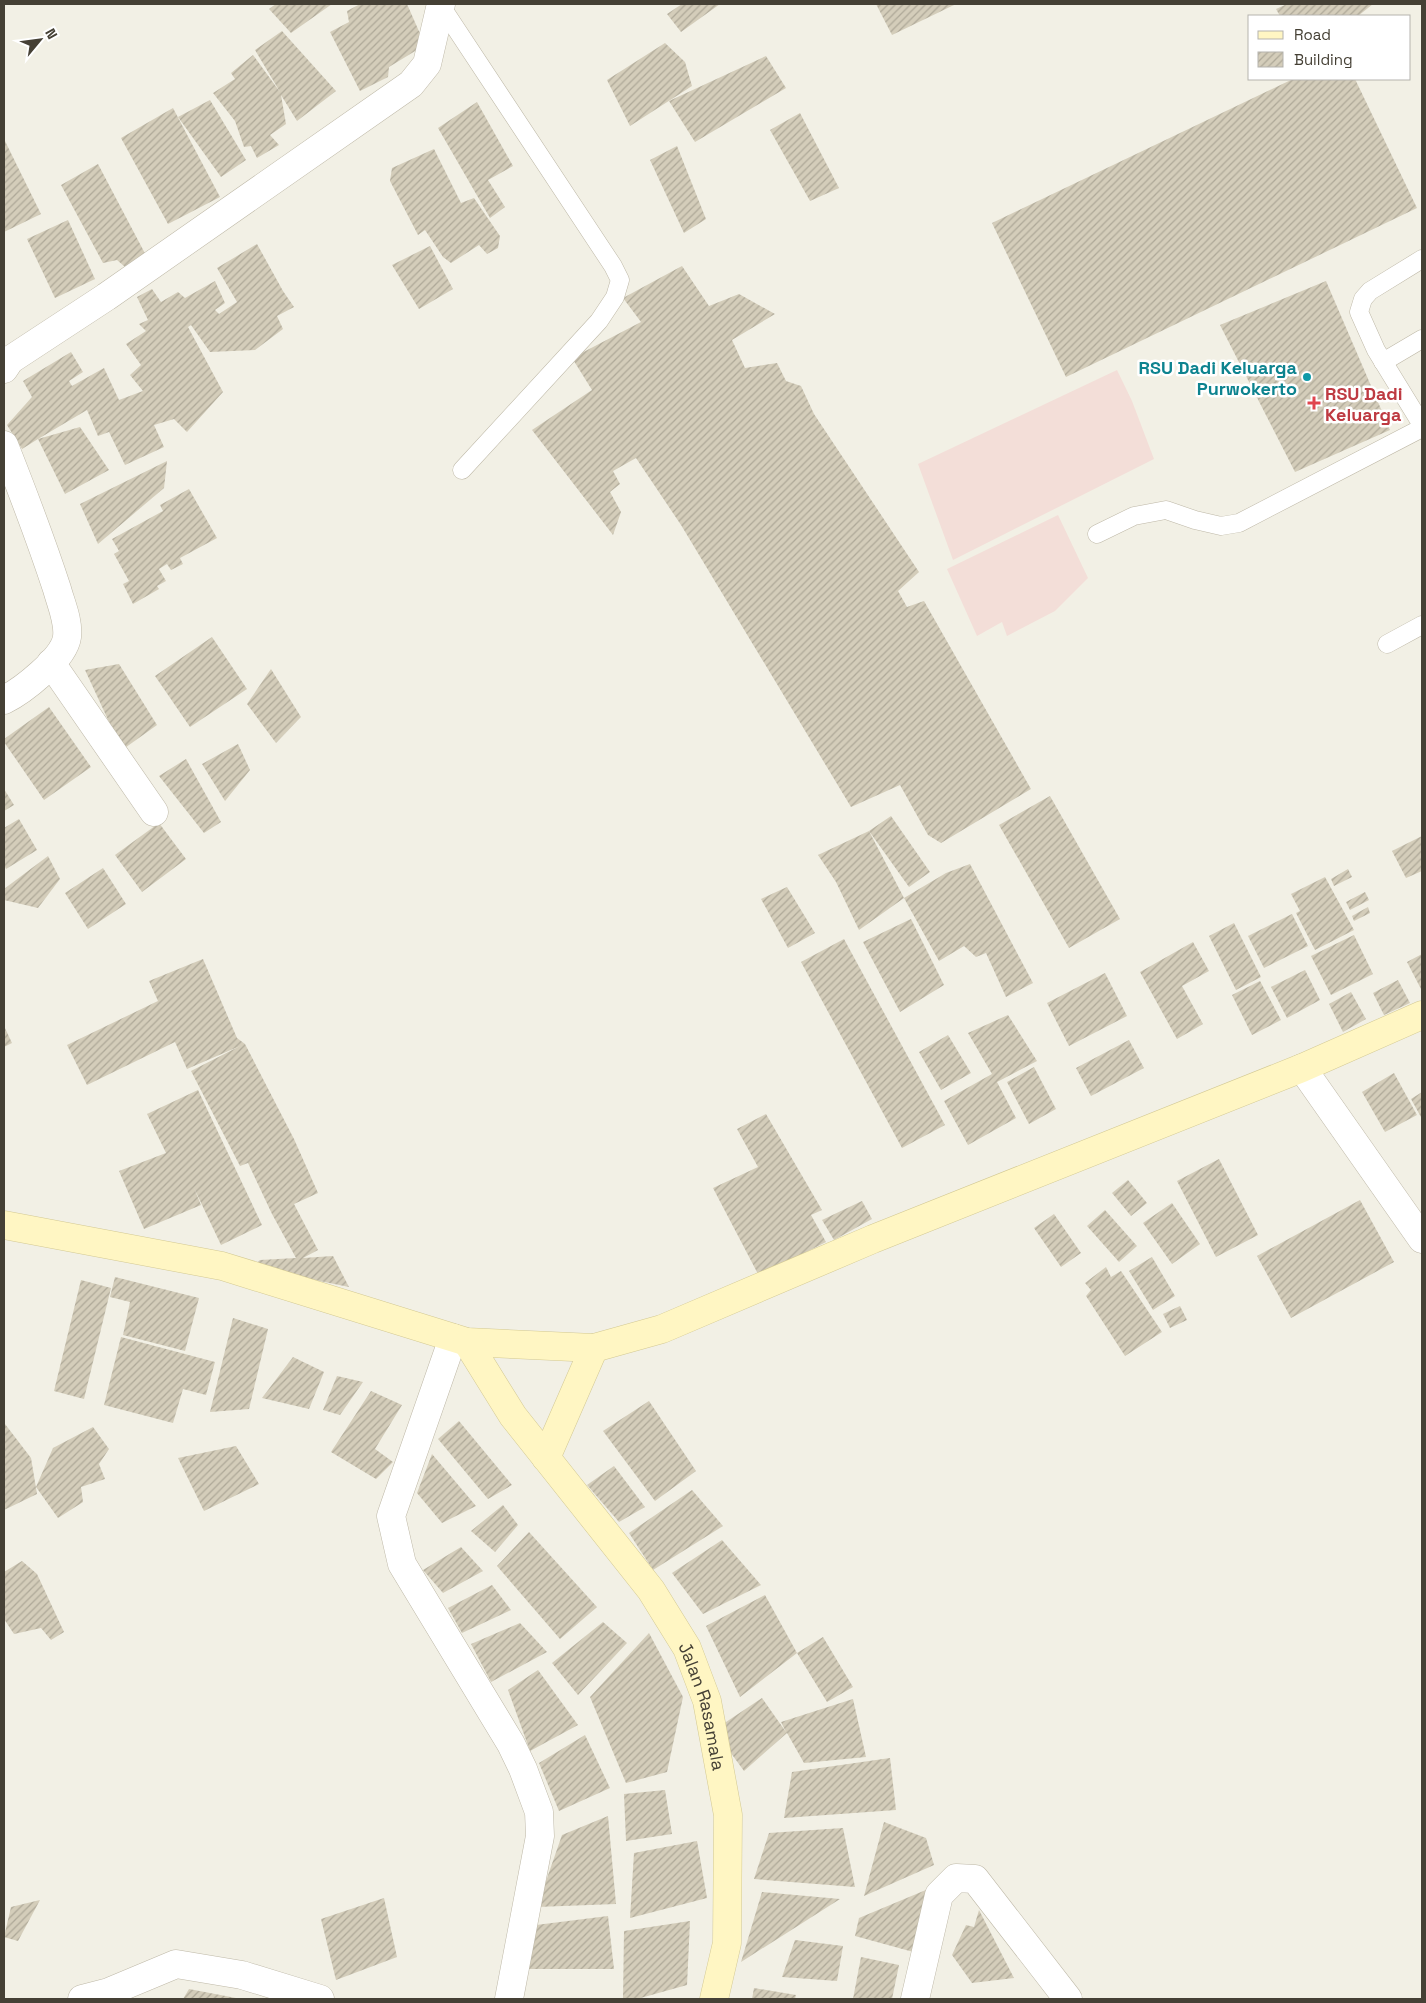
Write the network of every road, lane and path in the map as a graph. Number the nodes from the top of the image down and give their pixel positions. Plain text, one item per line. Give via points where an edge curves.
1 (441, 5) edge
2 (1422, 259) edge
3 (1422, 339) edge
4 (1383, 362) junction
5 (4, 369) edge
6 (1422, 426) edge
7 (4, 445) edge
8 (462, 470) dead end
9 (1097, 534) dead end
10 (1422, 625) edge
11 (1387, 644) dead end
12 (51, 663) junction
13 (4, 700) edge
14 (154, 812) dead end
15 (1422, 1015) edge
16 (1302, 1068) junction
17 (4, 1225) edge
18 (1422, 1240) edge
19 (460, 1340) junction
20 (594, 1348) junction
21 (546, 1458) junction
22 (82, 1999) edge
23 (320, 1999) edge
24 (509, 1999) edge
25 (714, 1999) edge
26 (915, 1999) edge
27 (1068, 1999) edge

1 - 5 street via 427,64 411,84 106,297 10,360
1 - 8 lane via 620,280 614,298 599,321
2 - 4 lane via 1370,291 1358,312
3 - 4 lane
4 - 6 lane
6 - 9 lane via 1239,523 1221,526 1166,510 1134,516
7 - 12 street via 40,536 65,617 67,638 60,654
10 - 11 lane
12 - 13 street via 19,692
12 - 14 street
15 - 16 street
16 - 18 street
16 - 20 street via 873,1239 662,1329
17 - 19 street via 222,1266
19 - 20 street
19 - 21 street, Jalan Rasamala
19 - 24 street via 390,1516 402,1564 511,1744 540,1812 540,1836
20 - 21 street
21 - 25 street, Jalan Rasamala via 651,1590 687,1648 707,1701 728,1814 727,1943
22 - 23 street via 109,1992 176,1964 242,1974
26 - 27 street via 939,1895 956,1878 976,1879

